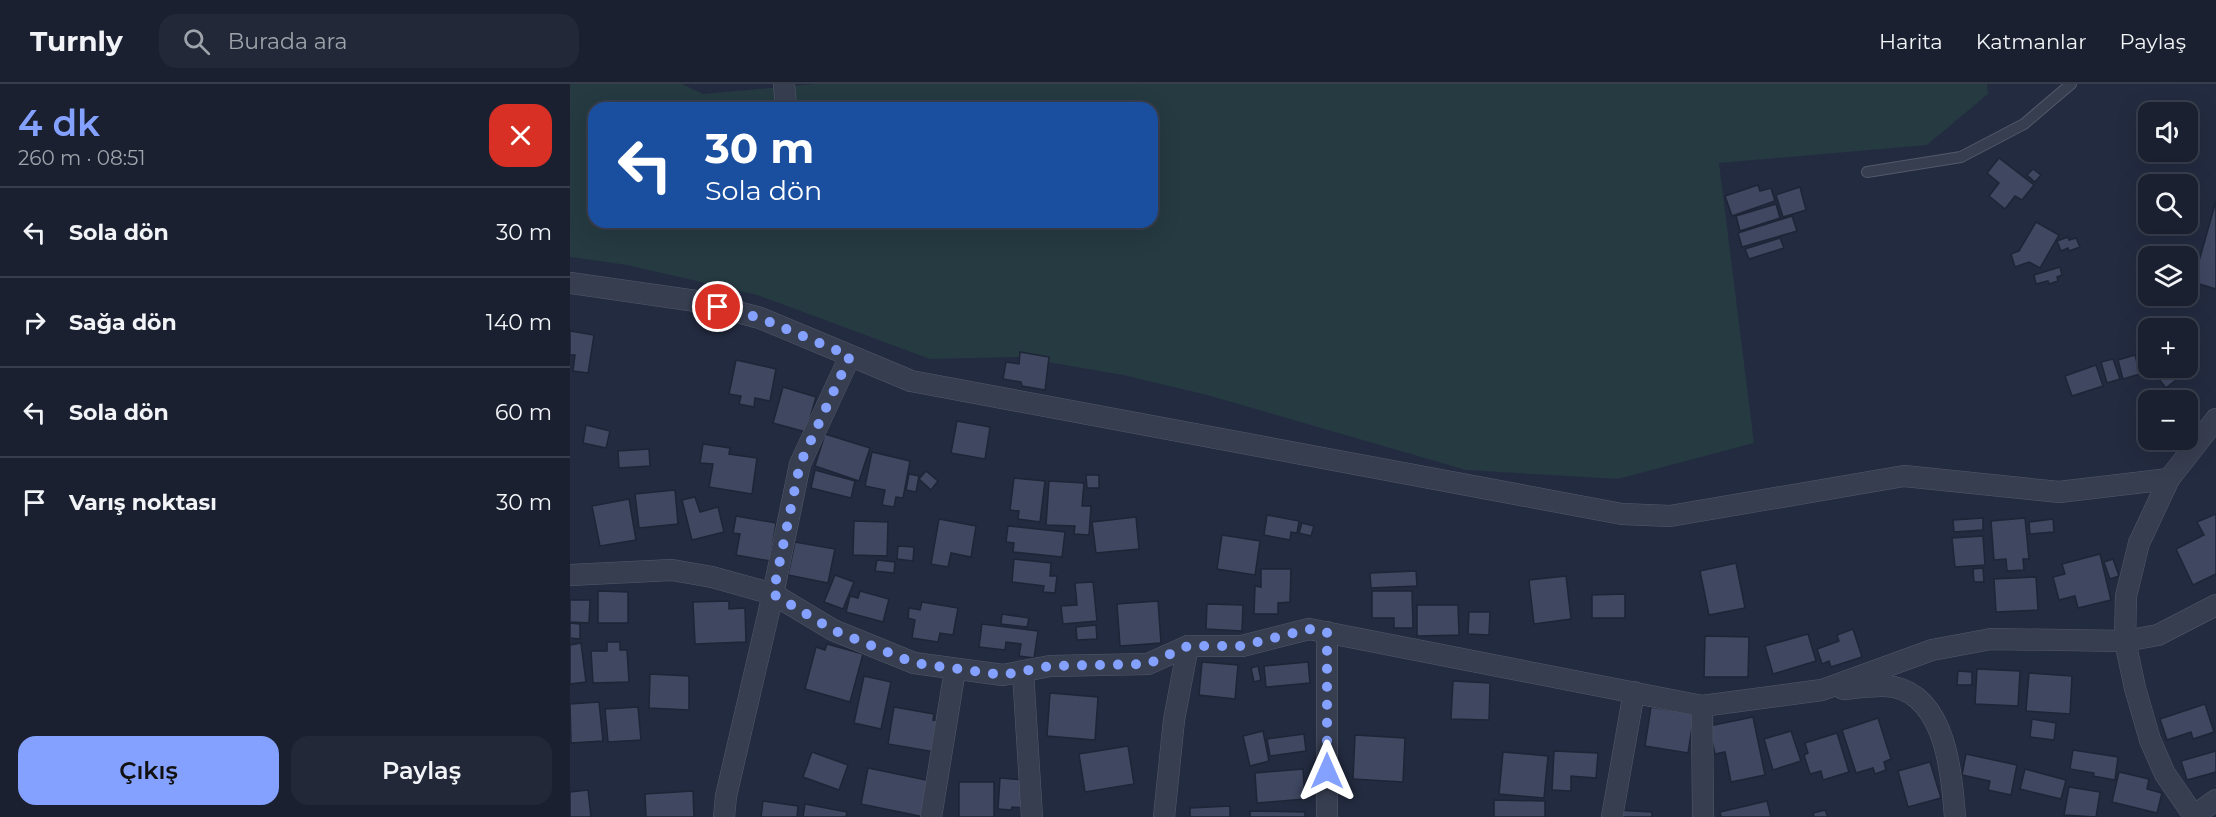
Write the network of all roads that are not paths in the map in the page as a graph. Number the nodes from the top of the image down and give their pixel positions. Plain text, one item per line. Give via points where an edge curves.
1 (784, 84) edge
2 (2071, 84) edge
3 (786, 102) edge
4 (1867, 172) dead end
5 (570, 283) edge
6 (850, 356) junction
7 (2216, 419) edge
8 (2169, 478) junction
9 (570, 575) edge
10 (773, 594) junction
11 (2216, 605) edge
12 (1327, 632) junction
13 (2125, 641) junction
14 (1188, 646) junction
15 (955, 670) junction
16 (1023, 672) junction
17 (1822, 690) junction
18 (1634, 692) junction
19 (1702, 706) junction
20 (2216, 800) edge
21 (724, 817) edge
22 (931, 817) edge
23 (1032, 817) edge
24 (1164, 817) edge
25 (1327, 817) edge
26 (1612, 817) edge
27 (1703, 817) edge
28 (1955, 817) edge
29 (2193, 817) edge

1 - 3 street
2 - 4 lane via 2024,124 1960,157
5 - 6 street via 696,301 760,318
6 - 8 street via 911,381 1622,514 1670,516 1904,476 2059,492
6 - 10 street via 800,464
7 - 8 street
8 - 13 street via 2139,543 2126,596
9 - 10 street via 672,570
10 - 15 street via 833,630 914,663
10 - 21 street
11 - 13 street via 2158,635
12 - 14 street via 1309,629 1242,646
12 - 18 street
12 - 25 street
13 - 17 street via 1991,639 1932,650
13 - 29 street via 2150,740 2165,774
14 - 16 street via 1148,664 1050,666
14 - 24 street via 1174,720
15 - 16 street via 1003,675
15 - 22 street
16 - 23 street
17 - 19 street
17 - 28 street via 1893,687 1922,704 1936,722 1944,744
18 - 19 street
18 - 26 street
19 - 27 street
20 - 29 street

